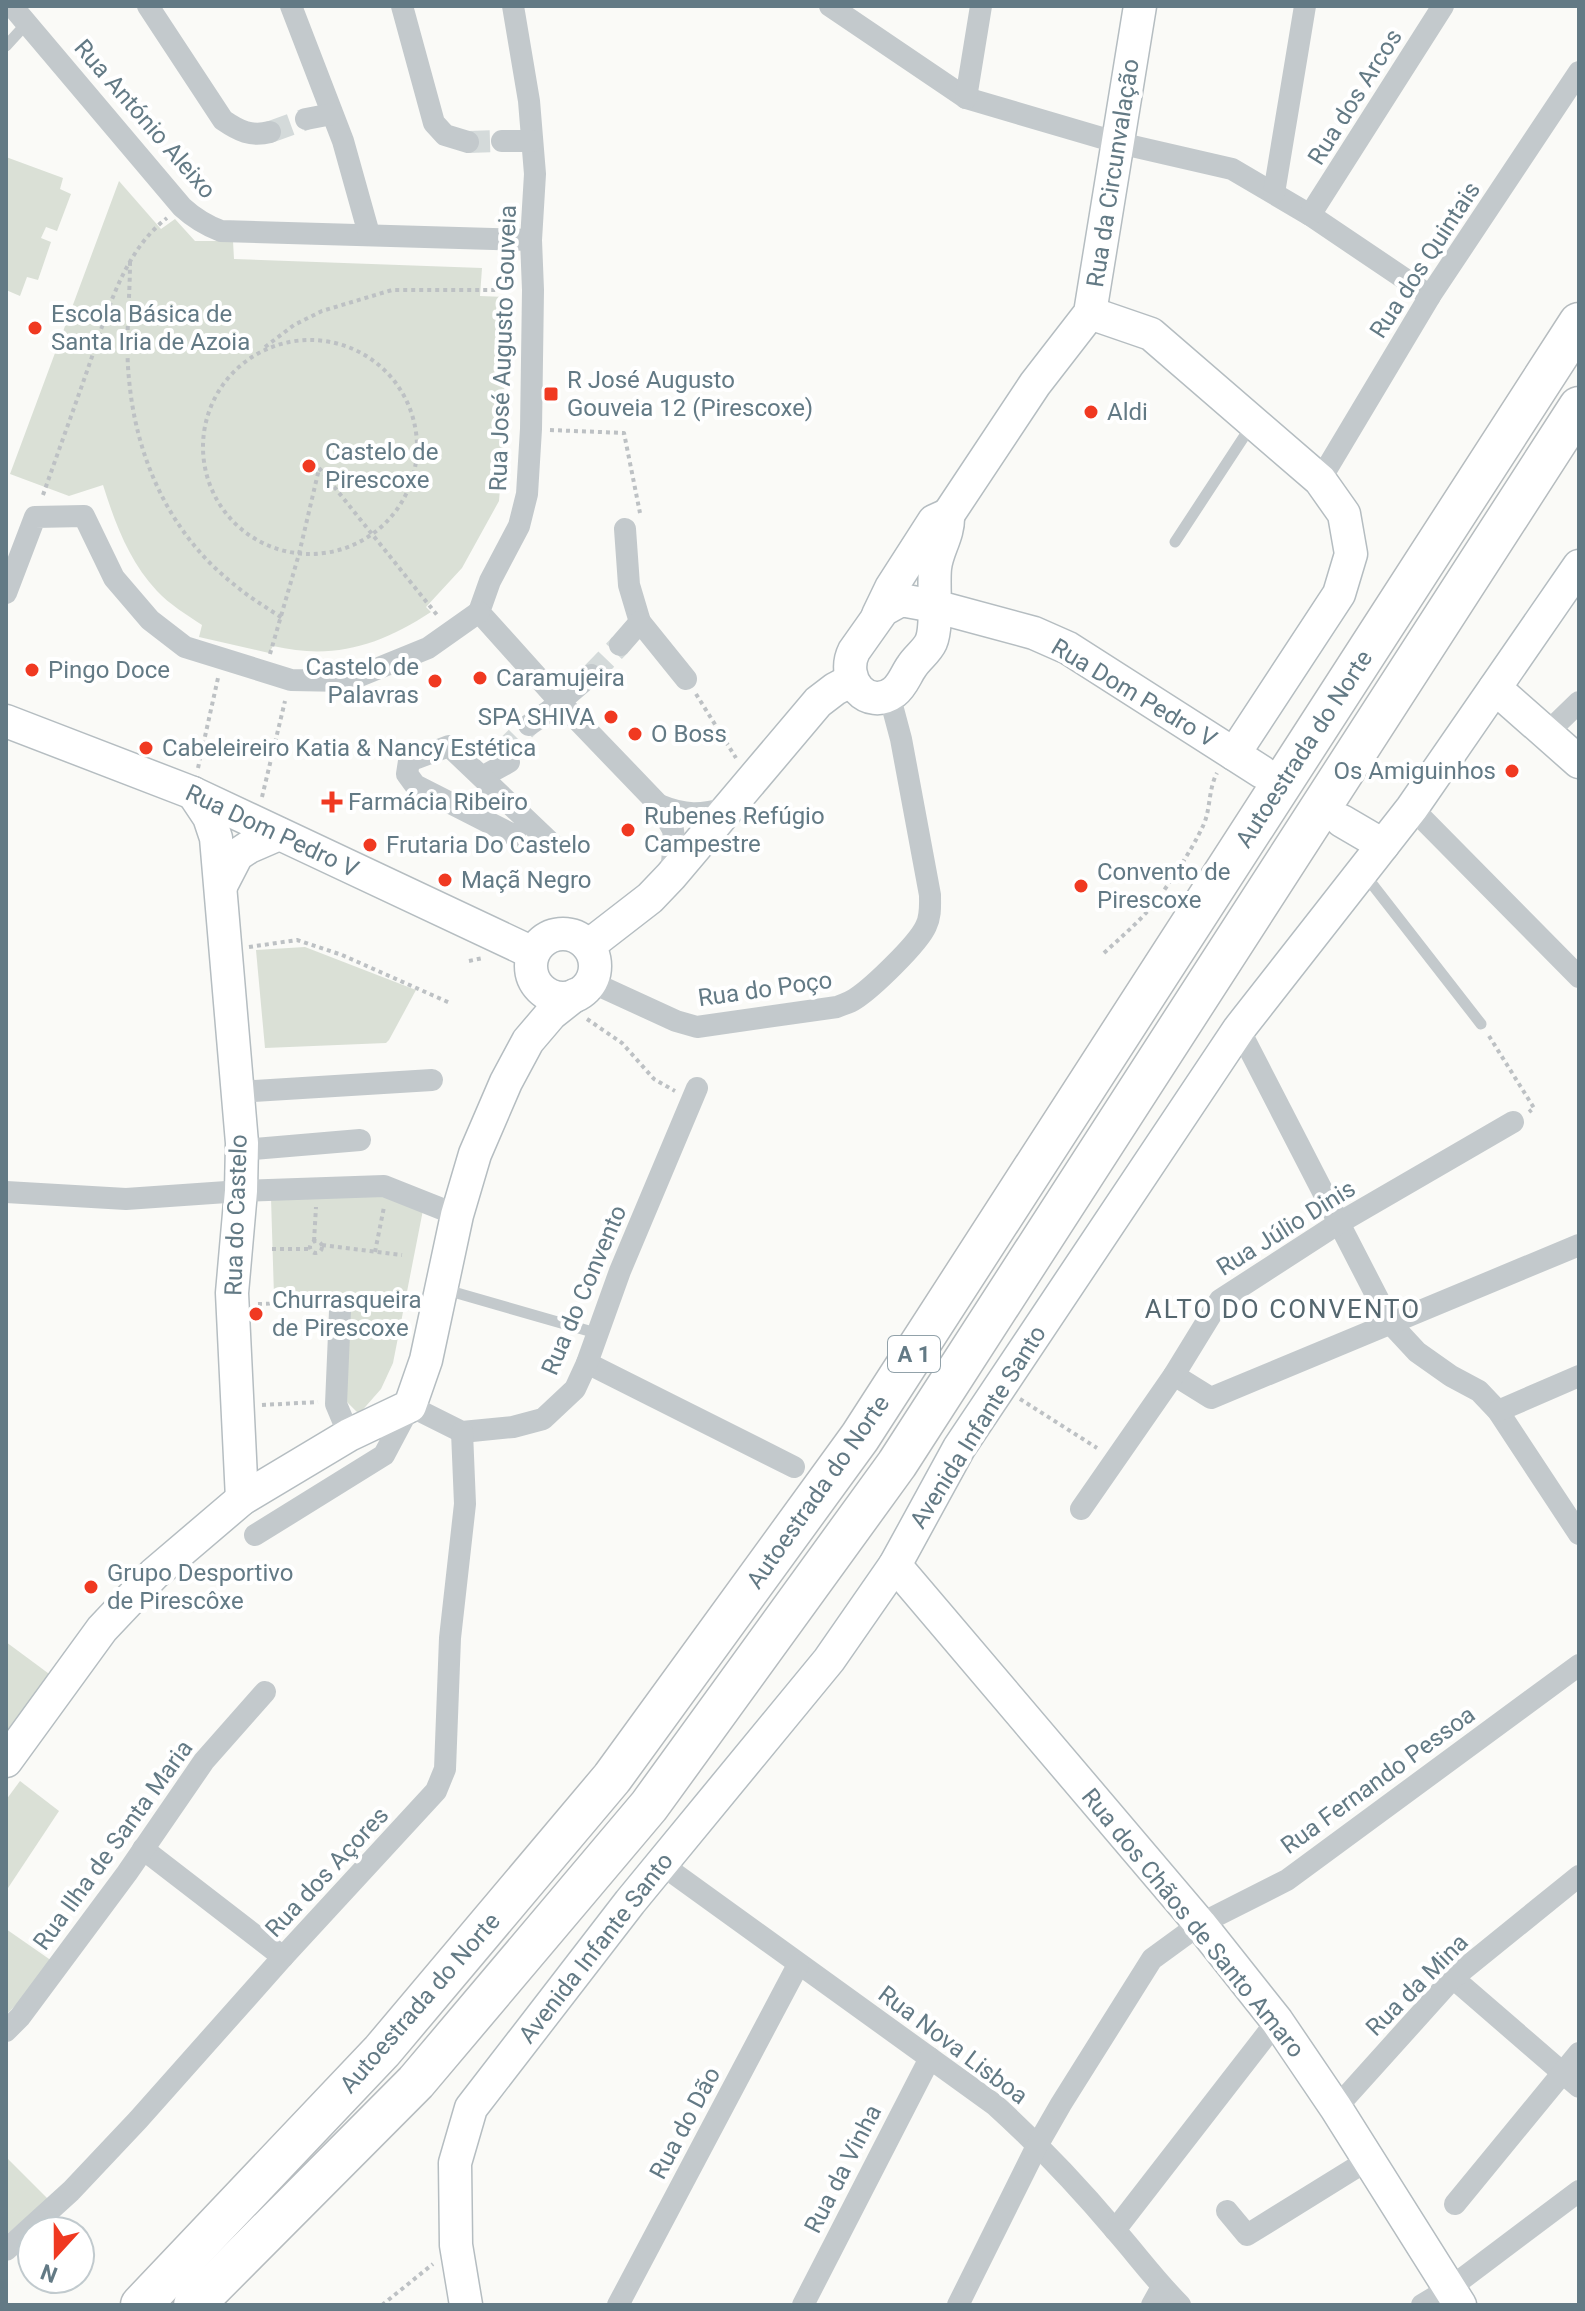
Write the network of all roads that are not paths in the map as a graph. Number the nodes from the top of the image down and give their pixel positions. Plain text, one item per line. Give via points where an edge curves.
1 (12, 6) edge
2 (148, 6) edge
3 (291, 6) edge
4 (402, 6) edge
5 (513, 6) edge
6 (830, 6) edge
7 (981, 6) edge
8 (1140, 6) edge
9 (1305, 6) edge
10 (1443, 6) edge
11 (27, 23) junction
12 (6, 46) edge
13 (1579, 72) edge
14 (966, 98) junction
15 (332, 114) junction
16 (306, 119) tunnel mouth
17 (270, 132) tunnel mouth
18 (502, 141) tunnel mouth
19 (532, 141) junction
20 (468, 142) tunnel mouth
21 (1119, 143) junction
22 (1274, 193) junction
23 (1310, 215) junction
24 (369, 234) junction
25 (531, 240) junction
26 (1430, 296) junction
27 (1090, 313) junction
28 (1579, 323) edge
29 (1579, 407) edge
30 (1254, 422) junction
31 (1320, 480) junction
32 (948, 515) junction
33 (625, 529) road end
34 (1175, 542) dead end
35 (1579, 566) edge
36 (6, 593) edge
37 (927, 610) junction
38 (479, 612) junction
39 (876, 619) junction
40 (640, 622) junction
41 (1001, 625) junction
42 (620, 645) tunnel mouth
43 (919, 656) junction
44 (591, 675) tunnel mouth
45 (686, 679) road end
46 (852, 680) junction
47 (1495, 688) junction
48 (889, 694) junction
49 (1579, 702) edge
50 (555, 707) junction
51 (6, 721) edge
52 (534, 730) tunnel mouth
53 (1547, 733) junction
54 (1234, 754) junction
55 (505, 758) tunnel mouth
56 (1579, 762) edge
57 (1262, 772) dead end
58 (482, 777) junction
59 (193, 793) junction
60 (659, 805) junction
61 (728, 808) junction
62 (1412, 808) junction
63 (1342, 821) dead end
64 (268, 828) junction
65 (515, 836) dead end
66 (552, 844) dead end
67 (1383, 845) junction
68 (1362, 871) junction
69 (671, 876) junction
70 (222, 884) junction
71 (588, 946) junction
72 (533, 953) junction
73 (1579, 977) edge
74 (578, 992) junction
75 (1481, 1024) road end
76 (1239, 1029) junction
77 (432, 1080) dead end
78 (237, 1092) junction
79 (694, 1094) road end
80 (1513, 1122) road end
81 (360, 1140) dead end
82 (242, 1150) junction
83 (241, 1191) junction
84 (6, 1192) edge
85 (457, 1215) junction
86 (1339, 1223) junction
87 (1579, 1245) edge
88 (442, 1289) junction
89 (340, 1311) road end
90 (1391, 1324) junction
91 (596, 1333) junction
92 (587, 1363) junction
93 (1174, 1375) junction
94 (1579, 1376) edge
95 (410, 1406) junction
96 (1498, 1411) junction
97 (462, 1432) junction
98 (349, 1435) junction
99 (794, 1467) dead end
100 (242, 1499) junction
101 (1081, 1509) dead end
102 (1579, 1534) edge
103 (255, 1535) dead end
104 (895, 1565) junction
105 (1579, 1665) edge
106 (265, 1692) dead end
107 (6, 1761) edge
108 (143, 1849) junction
109 (661, 1864) junction
110 (1579, 1876) edge
111 (1200, 1924) junction
112 (283, 1957) junction
113 (798, 1965) junction
114 (1453, 1978) junction
115 (1277, 2021) junction
116 (6, 2031) edge
117 (1579, 2053) edge
118 (930, 2058) junction
119 (1571, 2079) edge
120 (1336, 2108) junction
121 (1038, 2144) junction
122 (1368, 2160) junction
123 (1579, 2191) edge
124 (1455, 2204) dead end
125 (1227, 2211) dead end
126 (1115, 2230) junction
127 (6, 2250) edge
128 (1157, 2296) edge
129 (1455, 2297) edge
130 (141, 2305) edge
131 (194, 2305) edge
132 (466, 2305) edge
133 (618, 2305) edge
134 (803, 2305) edge
135 (958, 2305) edge
136 (1180, 2305) edge
137 (1422, 2305) edge

1 - 11 street, Rua António Aleixo
2 - 17 street via 223,120 239,131
3 - 15 street
4 - 20 street via 434,123 445,135
5 - 19 street, Rua José Augusto Gouveia
6 - 14 street
7 - 14 street
8 - 21 street, Rua da Circunvalação
9 - 22 street
10 - 23 street, Rua dos Arcos
11 - 12 lane
11 - 24 street, Rua António Aleixo via 195,219 221,231
13 - 26 street, Rua dos Quintais
14 - 21 street
15 - 16 street
15 - 24 street
18 - 19 street
19 - 25 street, Rua José Augusto Gouveia
21 - 22 street via 1218,164
21 - 27 street, Rua da Circunvalação
22 - 23 street
23 - 26 street
24 - 25 street
25 - 38 street, Rua José Augusto Gouveia via 527,494 519,526
26 - 31 street, Rua dos Quintais
27 - 30 street, Rua da Circunvalação via 1151,334
27 - 32 street via 1035,384
28 - 130 highway, Autoestrada do Norte / A 1 via 860,1437 612,1778 382,2051
29 - 131 highway, Autoestrada do Norte / A 1 via 897,1464 658,1793 416,2082
30 - 31 street, Rua da Circunvalação
30 - 34 lane
31 - 54 street, Rua da Circunvalação via 1344,514 1351,554 1339,594
32 - 37 street, Rua Dom Pedro V
32 - 39 street via 934,521
33 - 40 street via 629,585
35 - 47 street, Avenida Infante Santo
36 - 38 street via 35,517 84,516 114,578 150,620 185,647 291,680 347,681 428,648
37 - 39 street via 895,602
37 - 41 street, Rua Dom Pedro V
37 - 43 street, Rua Dom Pedro V via 931,644
38 - 50 street
39 - 46 street via 851,658
40 - 42 street
40 - 45 street
41 - 43 street, Rua Dom Pedro V via 957,633
41 - 54 street, Rua Dom Pedro V via 1068,648
43 - 48 street, Rua Dom Pedro V
44 - 50 street
46 - 48 street via 864,694
46 - 61 street via 818,702
47 - 53 street
47 - 62 street, Avenida Infante Santo
48 - 74 street, Rua do Poço via 930,915 921,935 865,991 837,1007 697,1027
49 - 53 street
50 - 52 street
50 - 60 street
51 - 59 street, Rua Dom Pedro V
53 - 56 street
54 - 57 street, Rua Dom Pedro V
55 - 58 street
58 - 65 street via 449,746 409,761 407,767 415,785
58 - 66 street
59 - 64 street, Rua Dom Pedro V
59 - 70 street, Rua do Castelo via 216,838
60 - 61 street via 691,814
60 - 69 street via 673,830
61 - 69 street
62 - 67 street, Avenida Infante Santo
62 - 73 street
63 - 67 street
64 - 70 street via 237,855
64 - 72 street, Rua Dom Pedro V
67 - 68 street, Avenida Infante Santo
68 - 75 lane
68 - 76 street, Avenida Infante Santo
69 - 71 street
70 - 78 street, Rua do Castelo
71 - 72 street via 558,934
71 - 74 street via 594,973
72 - 74 street via 532,974 544,991 564,997
74 - 85 street via 528,1041 475,1154
76 - 86 street
76 - 104 street, Avenida Infante Santo via 959,1448
77 - 78 street
78 - 82 street, Rua do Castelo
79 - 91 street, Rua do Convento
80 - 86 street, Rua Júlio Dinis
81 - 82 street
82 - 83 street, Rua do Castelo
83 - 84 street via 126,1199
83 - 85 street via 384,1186
83 - 100 street, Rua do Castelo via 232,1305
85 - 88 street
86 - 90 street
86 - 93 street, Rua Júlio Dinis via 1220,1300
87 - 90 street
88 - 91 lane
88 - 95 street
89 - 98 street via 336,1401
90 - 93 street via 1211,1398
90 - 96 street via 1417,1352 1479,1391
91 - 92 street, Rua do Convento
92 - 97 street, Rua do Convento via 575,1389 543,1419
92 - 99 street
93 - 101 street, Rua Júlio Dinis
94 - 96 street
95 - 97 street
95 - 98 street
95 - 103 street via 384,1455
96 - 102 street
97 - 112 street, Rua dos Açores via 465,1504 443,1777 436,1791
98 - 100 street
100 - 107 street via 154,1574 102,1629
104 - 109 street, Avenida Infante Santo via 829,1660
104 - 111 street, Rua dos Chãos de Santo Amaro
105 - 111 street, Rua Fernando Pessoa via 1287,1880
106 - 108 street, Rua Ilha de Santa Maria via 204,1761
108 - 112 street
108 - 116 street, Rua Ilha de Santa Maria
109 - 113 street, Rua Nova Lisboa
109 - 132 street, Avenida Infante Santo via 471,2108 455,2163 456,2245
110 - 114 street, Rua da Mina
111 - 115 street, Rua dos Chãos de Santo Amaro
111 - 121 street, Rua Fernando Pessoa via 1152,1959
112 - 127 street, Rua dos Açores via 81,2181
113 - 118 street, Rua Nova Lisboa
113 - 133 street, Rua do Dão
114 - 119 street
114 - 120 street, Rua da Mina
115 - 120 street, Rua dos Chãos de Santo Amaro
115 - 126 street
117 - 119 street
118 - 121 street, Rua Nova Lisboa
118 - 134 street, Rua da Vinha
119 - 124 street
120 - 122 street, Rua dos Chãos de Santo Amaro
121 - 126 street, Rua Nova Lisboa
121 - 135 street, Rua Fernando Pessoa
122 - 125 street via 1247,2235
122 - 129 street, Rua dos Chãos de Santo Amaro
123 - 129 street
126 - 128 street, Rua Nova Lisboa
128 - 136 street, Rua Nova Lisboa
129 - 137 street

